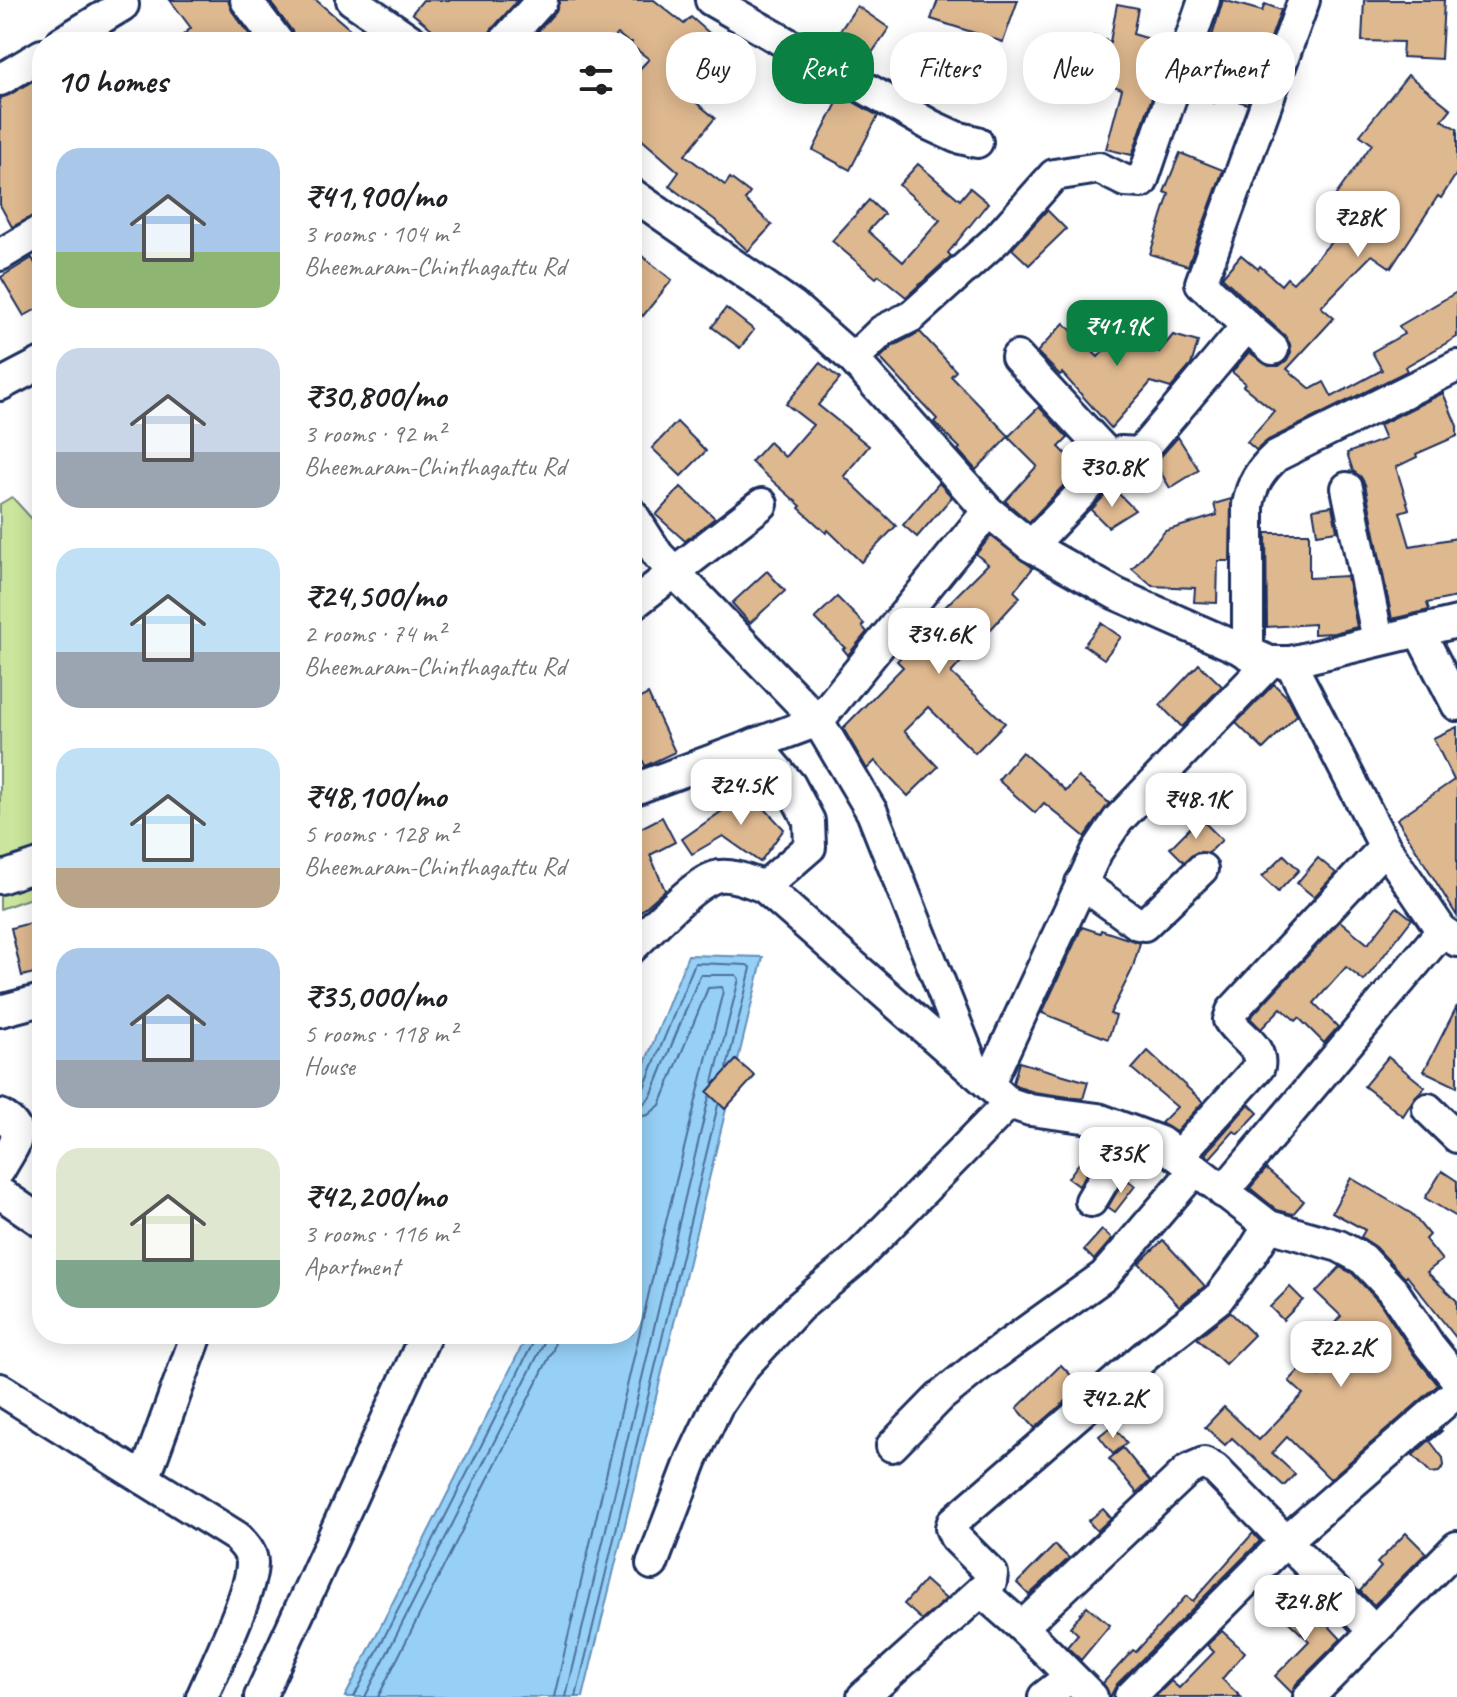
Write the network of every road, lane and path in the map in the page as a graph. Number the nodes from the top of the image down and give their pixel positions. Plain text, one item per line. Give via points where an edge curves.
1 (122, 0) edge
2 (246, 0) edge
3 (352, 0) edge
4 (542, 0) edge
5 (711, 0) edge
6 (1204, 0) edge
7 (1304, 0) edge
8 (78, 32) edge
9 (260, 32) edge
10 (398, 32) edge
11 (513, 32) edge
12 (32, 61) edge
13 (0, 80) edge
14 (977, 142) dead end
15 (642, 201) edge
16 (32, 236) edge
17 (0, 255) edge
18 (1247, 326) junction
19 (1273, 349) dead end
20 (1017, 357) dead end
21 (853, 359) junction
22 (1457, 366) edge
23 (32, 368) edge
24 (0, 385) edge
25 (1113, 460) junction
26 (1347, 488) dead end
27 (762, 504) dead end
28 (988, 511) junction
29 (642, 530) edge
30 (1031, 546) junction
31 (674, 572) junction
32 (642, 597) edge
33 (1457, 622) edge
34 (1419, 631) junction
35 (1378, 640) junction
36 (1269, 659) junction
37 (1457, 705) edge
38 (818, 721) junction
39 (755, 744) junction
40 (642, 786) edge
41 (1385, 847) junction
42 (32, 867) edge
43 (1202, 869) dead end
44 (0, 878) edge
45 (1081, 883) junction
46 (764, 887) junction
47 (1450, 936) edge
48 (642, 938) edge
49 (32, 1003) edge
50 (0, 1011) edge
51 (991, 1086) junction
52 (1428, 1109) dead end
53 (0, 1115) edge
54 (1132, 1132) junction
55 (1457, 1137) edge
56 (1186, 1163) junction
57 (0, 1169) edge
58 (1223, 1192) junction
59 (0, 1193) edge
60 (1091, 1201) dead end
61 (32, 1215) edge
62 (1269, 1226) junction
63 (190, 1344) edge
64 (421, 1344) edge
65 (1451, 1358) edge
66 (0, 1389) edge
67 (1457, 1392) edge
68 (892, 1446) dead end
69 (144, 1479) junction
70 (1287, 1540) junction
71 (1457, 1547) edge
72 (652, 1564) dead end
73 (981, 1591) junction
74 (1022, 1627) junction
75 (1373, 1630) junction
76 (1081, 1687) edge
77 (202, 1697) edge
78 (260, 1697) edge
79 (863, 1697) edge
80 (1044, 1697) edge
81 (1130, 1697) edge
82 (1309, 1697) edge

1 - 8 street via 123,5
2 - 9 street
3 - 10 street
4 - 11 street
5 - 14 street via 930,125
6 - 21 street via 1142,182 1125,181 1099,168 1054,175 986,249 912,316 882,331
7 - 18 street via 1201,283
12 - 13 street
15 - 21 street via 793,306
16 - 17 street
18 - 19 street
18 - 25 street via 1140,453 1121,452
20 - 25 street
21 - 28 street
22 - 36 street via 1276,456 1260,471 1248,505
23 - 24 street
25 - 30 street
26 - 35 street
27 - 31 street
28 - 30 street
28 - 38 street
29 - 31 street
30 - 36 street via 1116,594
31 - 32 street
31 - 38 street
33 - 34 street
34 - 35 street
34 - 37 street
35 - 36 street
36 - 41 street
36 - 45 street via 1118,820
38 - 39 street
38 - 51 street via 872,812
39 - 40 street
39 - 46 street via 790,785 809,821 810,847
41 - 47 street
41 - 56 street via 1232,1011 1229,1020 1257,1050 1259,1067
42 - 44 street
43 - 45 street via 1144,925
45 - 51 street
46 - 48 street via 716,876
46 - 51 street
47 - 58 street
49 - 50 street
51 - 54 street via 1030,1110 1098,1119
51 - 72 street via 854,1261 799,1307 745,1365 717,1406 692,1459
52 - 55 street
53 - 57 street via 14,1123 18,1137
54 - 56 street via 1160,1142
54 - 60 street
56 - 58 street
56 - 68 street via 1104,1276 977,1367
58 - 62 street
59 - 61 street
62 - 65 street via 1339,1246 1363,1259
62 - 73 street via 1218,1299 953,1522 955,1537 992,1574
63 - 69 street
64 - 78 street
66 - 69 street
67 - 70 street
69 - 77 street via 237,1537 252,1562 249,1583
70 - 74 street via 1215,1469 1197,1464
70 - 75 street
70 - 81 street
71 - 75 street
73 - 74 street
73 - 79 street
74 - 76 street
75 - 82 street
76 - 80 street

